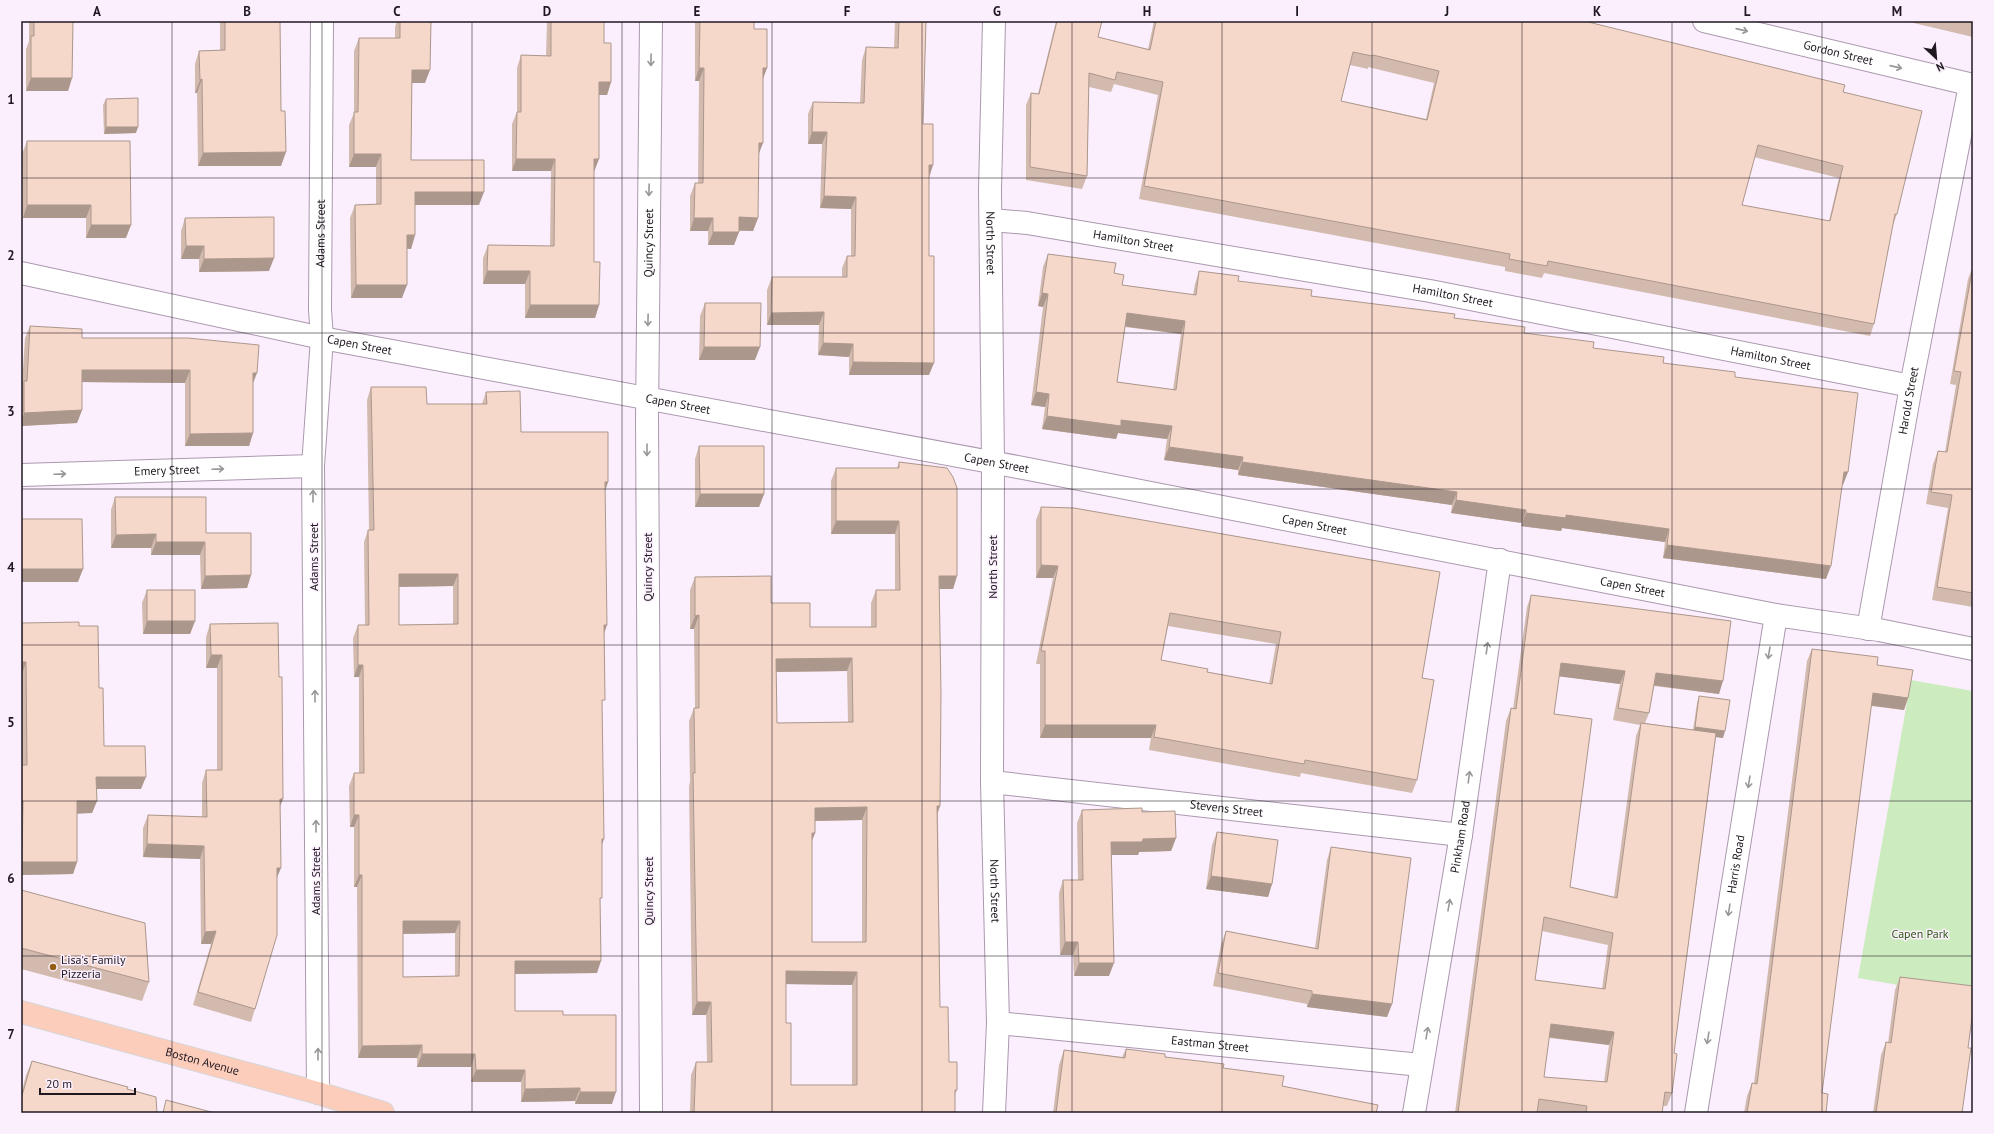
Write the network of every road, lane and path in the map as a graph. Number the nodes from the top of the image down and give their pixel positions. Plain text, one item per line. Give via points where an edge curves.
1 (322, 21) edge
2 (651, 21) edge
3 (994, 21) edge
4 (1704, 21) edge
5 (1972, 85) edge
6 (991, 220) junction
7 (21, 273) edge
8 (322, 338) junction
9 (1911, 386) junction
10 (647, 398) junction
11 (993, 462) junction
12 (313, 466) junction
13 (21, 475) edge
14 (1500, 560) junction
15 (1776, 615) junction
16 (1868, 629) junction
17 (1973, 649) edge
18 (992, 782) junction
19 (1461, 836) junction
20 (21, 1012) edge
21 (998, 1023) junction
22 (1421, 1065) junction
23 (318, 1093) junction
24 (383, 1113) edge
25 (651, 1113) edge
26 (994, 1113) edge
27 (1414, 1113) edge
28 (1696, 1113) edge

1 - 8 street, Adams Street
2 -> 10 street, Quincy Street
3 - 6 street, North Street
4 -> 5 street, Gordon Street
5 - 9 street, Harold Street
6 - 9 street, Hamilton Street via 1027,223 1430,291
6 - 11 street, North Street
7 - 8 street, Capen Street
8 - 10 street, Capen Street
8 - 12 street, Adams Street
9 - 16 street, Harold Street
10 - 11 street, Capen Street
10 -> 25 street, Quincy Street
11 - 14 street, Capen Street
11 - 18 street, North Street
13 -> 12 street, Emery Street
23 -> 12 street, Adams Street
14 - 15 street, Capen Street
19 -> 14 street, Pinkham Road
15 - 16 street, Capen Street
15 -> 28 street, Harris Road
16 - 17 street, Capen Street
18 - 19 street, Stevens Street
18 - 21 street, North Street
22 -> 19 street, Pinkham Road
20 - 23 main road, Boston Avenue
21 - 22 street, Eastman Street
21 - 26 street, North Street
22 - 27 street, Pinkham Road
23 - 24 main road, Boston Avenue

